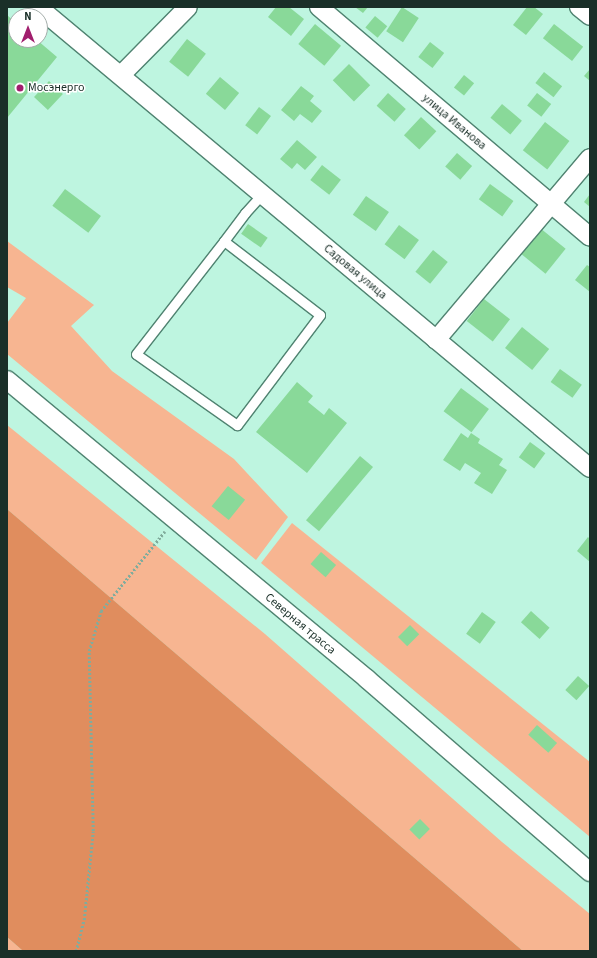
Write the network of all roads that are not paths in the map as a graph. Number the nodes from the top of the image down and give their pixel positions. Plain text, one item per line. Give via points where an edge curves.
1 (38, 7) edge
2 (188, 7) edge
3 (319, 7) edge
4 (579, 7) edge
5 (590, 16) edge
6 (121, 76) junction
7 (590, 158) edge
8 (262, 194) junction
9 (551, 204) junction
10 (590, 237) edge
11 (224, 241) junction
12 (436, 340) junction
13 (7, 380) edge
14 (590, 468) edge
15 (590, 872) edge

1 - 6 street, Садовая улица
2 - 6 street
3 - 9 street, улица Иванова
4 - 5 street
6 - 8 street, Садовая улица
7 - 9 street
8 - 11 lane
8 - 12 street, Садовая улица
9 - 10 street, улица Иванова
9 - 12 street
11 - 11 lane via 136,354 238,425 320,314
12 - 14 street, Садовая улица
13 - 15 street, Северная трасса via 367,679

